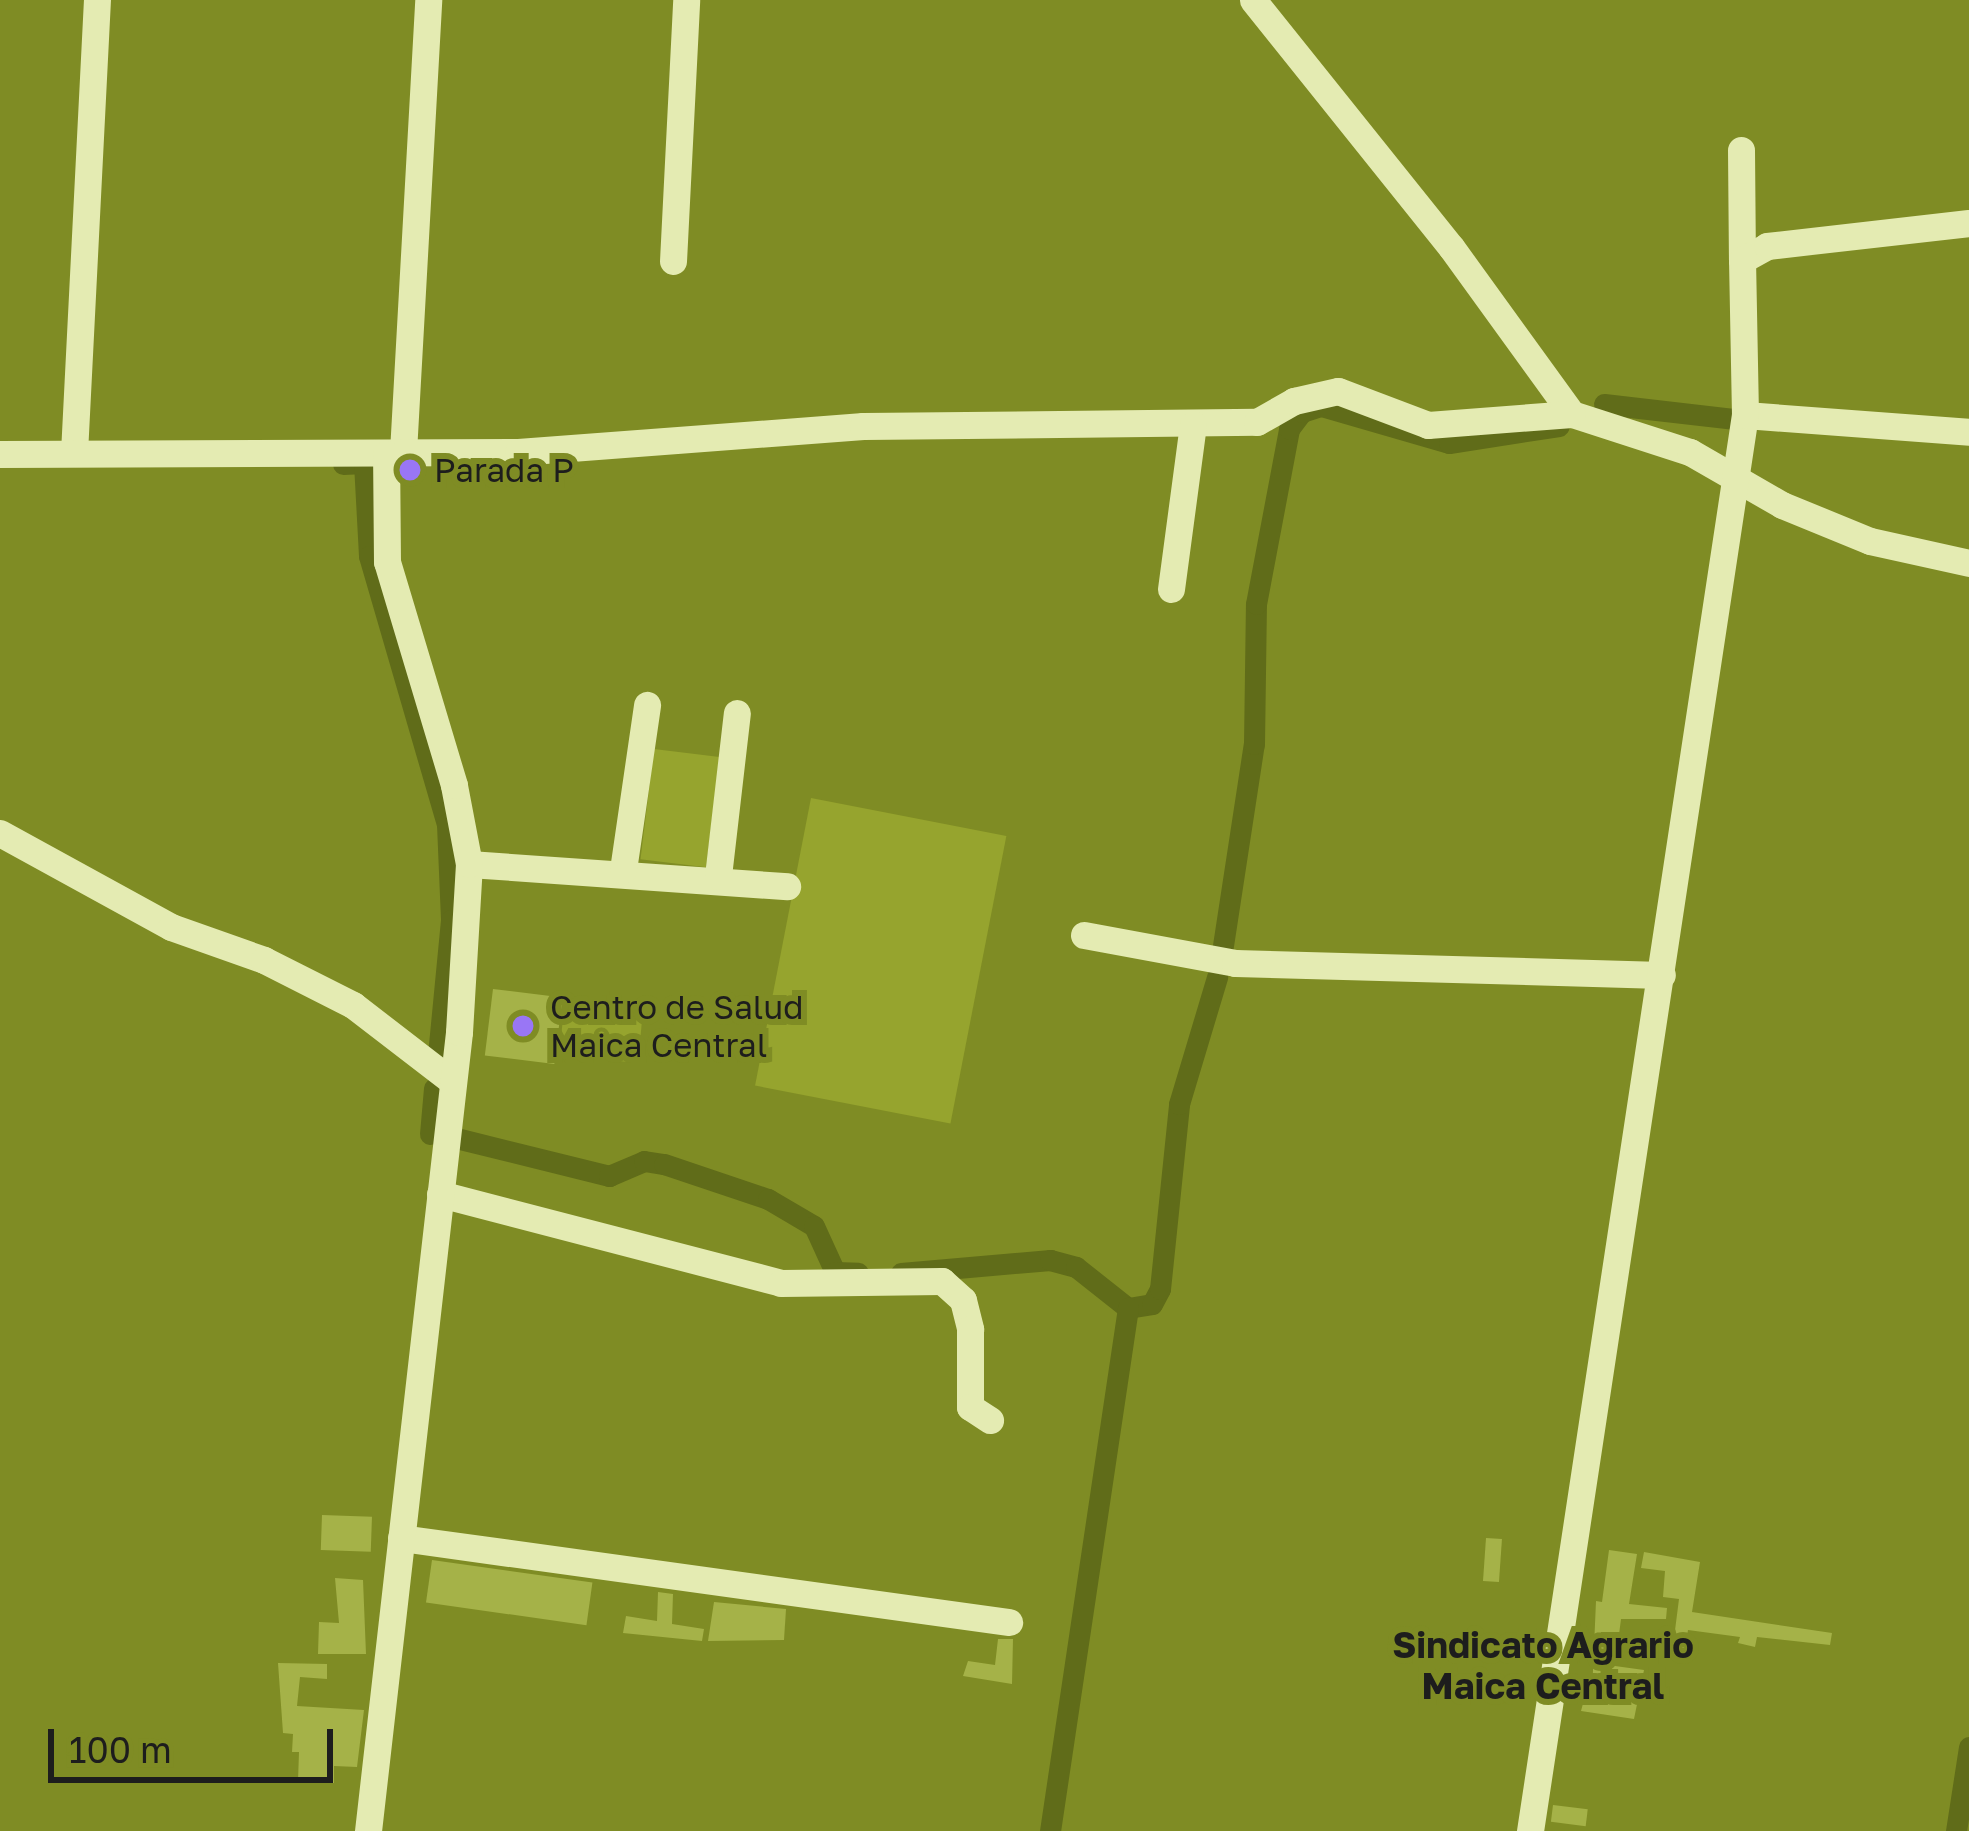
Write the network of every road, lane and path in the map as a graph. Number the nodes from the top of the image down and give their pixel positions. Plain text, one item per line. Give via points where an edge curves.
1 (97, 0) edge
2 (428, 0) edge
3 (686, 0) edge
4 (1253, 0) edge
5 (1741, 150) dead end
6 (1969, 223) edge
7 (1742, 260) junction
8 (673, 261) dead end
9 (1571, 414) junction
10 (1745, 415) junction
11 (1192, 424) junction
12 (1969, 432) edge
13 (74, 453) junction
14 (395, 453) junction
15 (0, 454) edge
16 (1734, 479) junction
17 (1969, 563) edge
18 (1171, 590) dead end
19 (646, 705) dead end
20 (737, 713) dead end
21 (0, 833) edge
22 (469, 864) junction
23 (623, 870) junction
24 (718, 876) junction
25 (787, 886) dead end
26 (1084, 935) dead end
27 (1663, 975) junction
28 (453, 1082) junction
29 (440, 1195) junction
30 (990, 1420) dead end
31 (400, 1538) junction
32 (1009, 1622) dead end
33 (368, 1831) edge
34 (1530, 1831) edge

1 - 13 street
2 - 14 street
3 - 8 street
4 - 9 street via 1451,247
5 - 7 street
6 - 7 street via 1767,246
7 - 10 street
9 - 11 street via 1428,425 1338,391 1257,422
9 - 16 street via 1690,452
10 - 12 street
10 - 16 street
11 - 14 street via 863,426
11 - 18 street
13 - 14 street
13 - 15 street
14 - 22 street via 387,562 454,785
16 - 17 street via 1870,541
16 - 27 street
19 - 23 street
20 - 24 street
21 - 28 street via 171,927 264,960 353,1005
22 - 23 street
22 - 28 street
23 - 24 street
24 - 25 street
26 - 27 street via 1235,963
27 - 34 street
28 - 29 street
29 - 30 street via 781,1283 942,1281 963,1300 970,1329 970,1407
29 - 31 street
31 - 32 street
31 - 33 street

